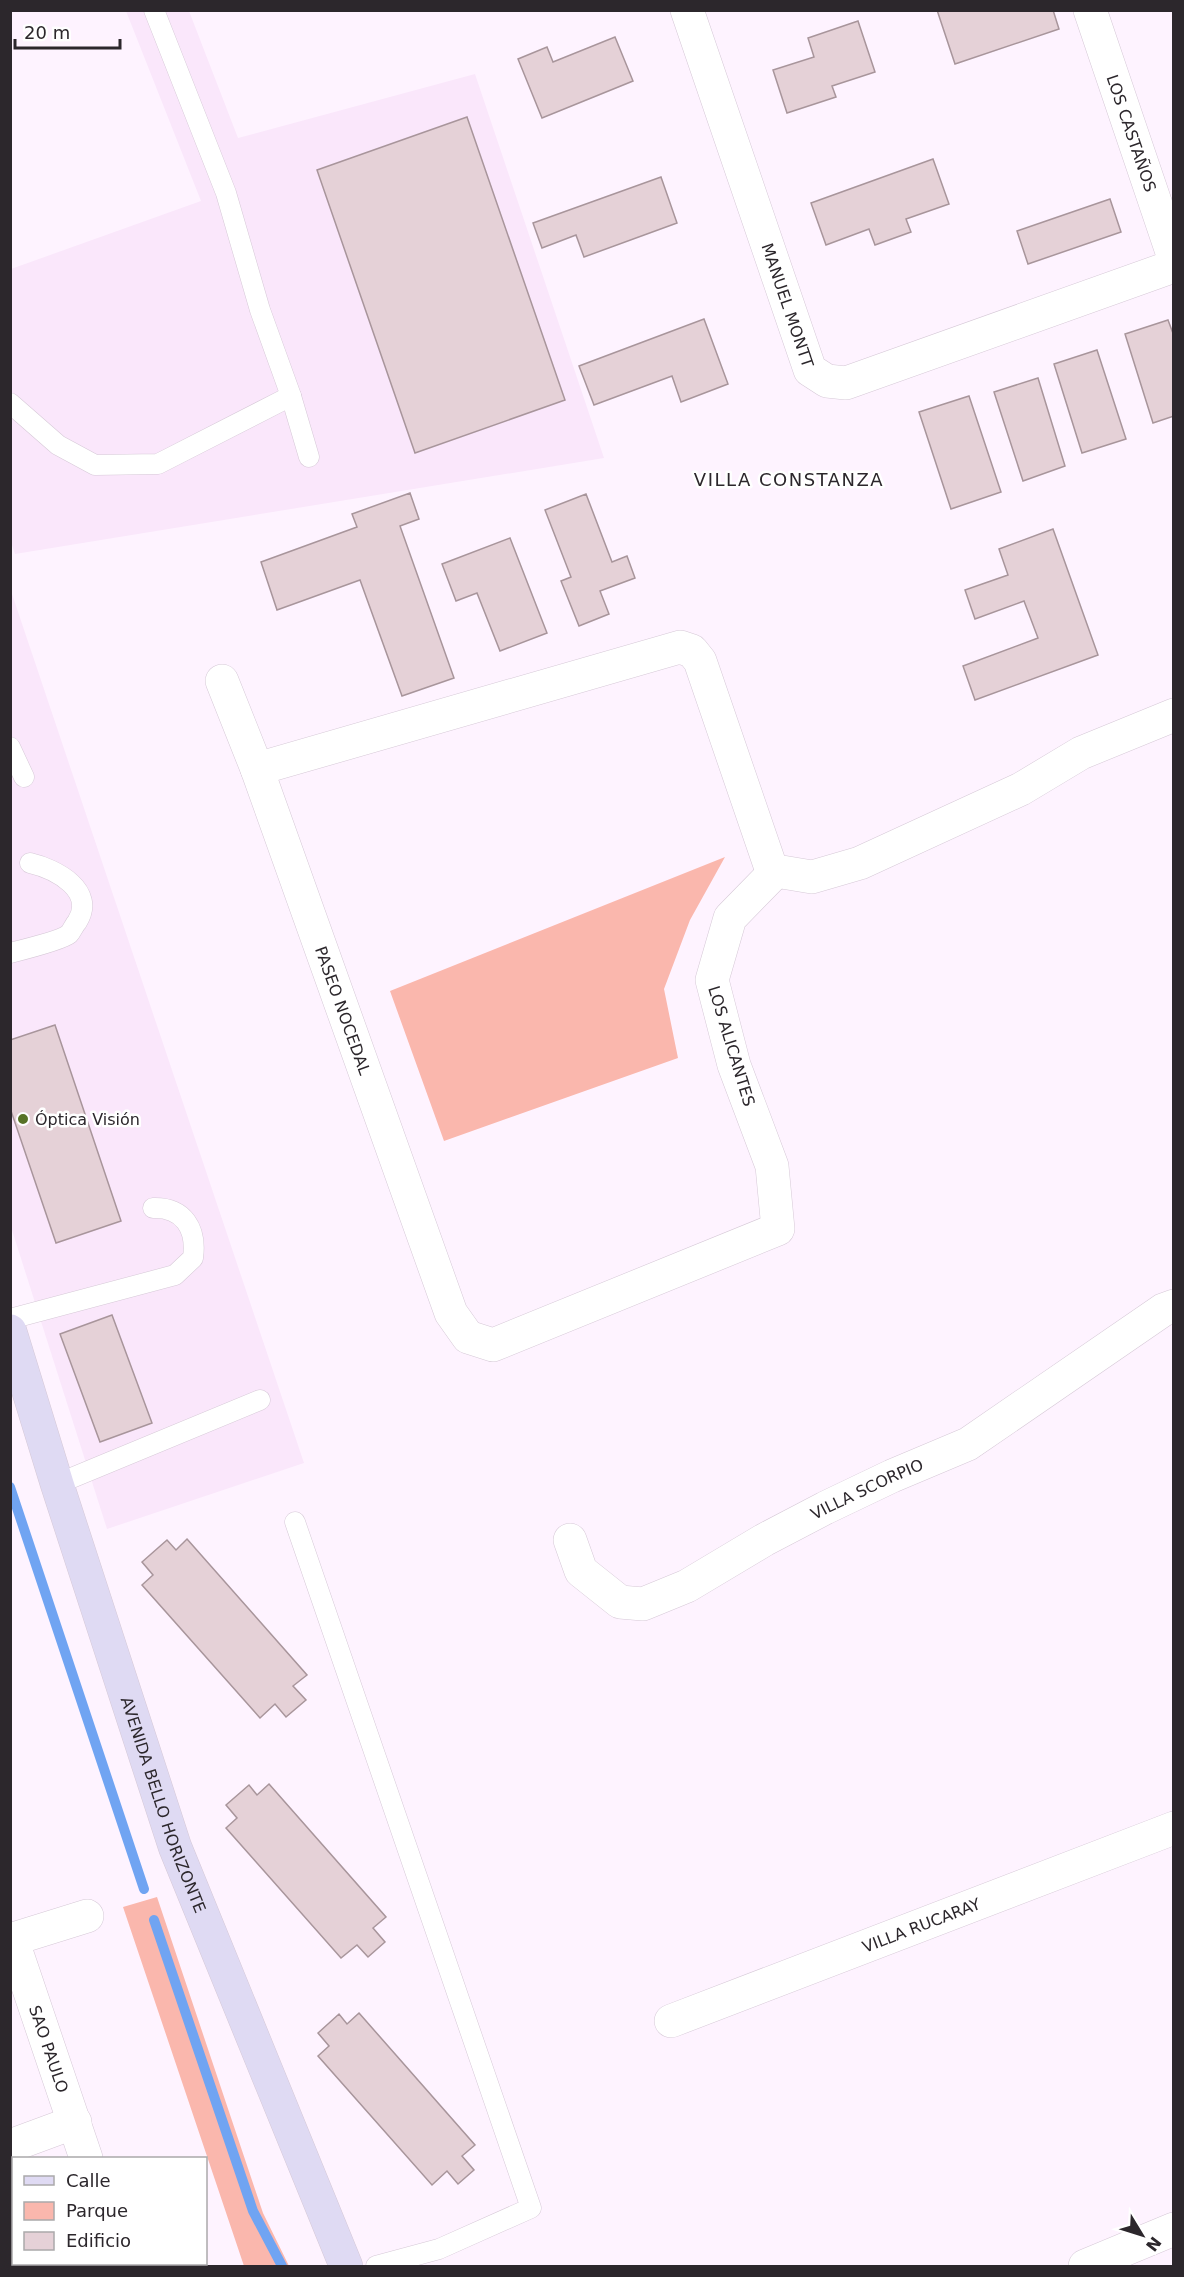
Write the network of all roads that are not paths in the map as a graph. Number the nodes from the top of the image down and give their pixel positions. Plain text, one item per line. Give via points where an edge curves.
1 (154, 10) edge
2 (687, 10) edge
3 (1089, 10) edge
4 (1173, 258) edge
5 (1173, 266) edge
6 (291, 396) junction
7 (10, 403) edge
8 (309, 457) dead end
9 (222, 681) dead end
10 (1173, 715) edge
11 (10, 747) edge
12 (257, 769) junction
13 (24, 777) dead end
14 (30, 863) dead end
15 (772, 874) junction
16 (10, 953) edge
17 (153, 1208) dead end
18 (1173, 1306) edge
19 (10, 1319) edge
20 (10, 1331) edge
21 (468, 1337) joint
22 (260, 1400) dead end
23 (57, 1484) junction
24 (295, 1522) dead end
25 (570, 1540) dead end
26 (1173, 1828) edge
27 (87, 1916) dead end
28 (11, 1939) edge
29 (671, 2021) dead end
30 (75, 2122) junction
31 (10, 2146) edge
32 (86, 2157) edge
33 (1173, 2229) edge
34 (346, 2266) edge
35 (376, 2266) edge
36 (1085, 2266) edge

1 - 6 lane via 226,193 260,310
2 - 5 street, MANUEL MONTT via 810,370 827,381 846,383
3 - 4 street, LOS CASTAÑOS
6 - 7 lane via 158,464 96,465 58,445
6 - 8 lane
9 - 12 street, PASEO NOCEDAL
10 - 15 street via 1081,753 1021,789 860,862 812,877
11 - 13 lane
12 - 15 street via 680,647 692,651 700,661
12 - 21 street, PASEO NOCEDAL via 451,1313
14 - 16 lane via 55,870 74,886 81,897 82,914 68,935
15 - 21 street, LOS ALICANTES via 730,918 712,980 734,1065 772,1166 778,1229 493,1345
17 - 19 lane via 177,1212 192,1232 193,1258 175,1275
18 - 25 street, VILLA SCORPIO via 968,1444 825,1508 687,1586 643,1604 620,1602 581,1571
20 - 23 street, AVENIDA BELLO HORIZONTE
22 - 23 lane
23 - 34 street, AVENIDA BELLO HORIZONTE via 175,1847
24 - 35 lane via 531,2208 439,2249
26 - 29 street, VILLA RUCARAY
27 - 28 street
28 - 30 street, SAO PAULO
30 - 31 street
30 - 32 street, SAO PAULO
33 - 36 street

